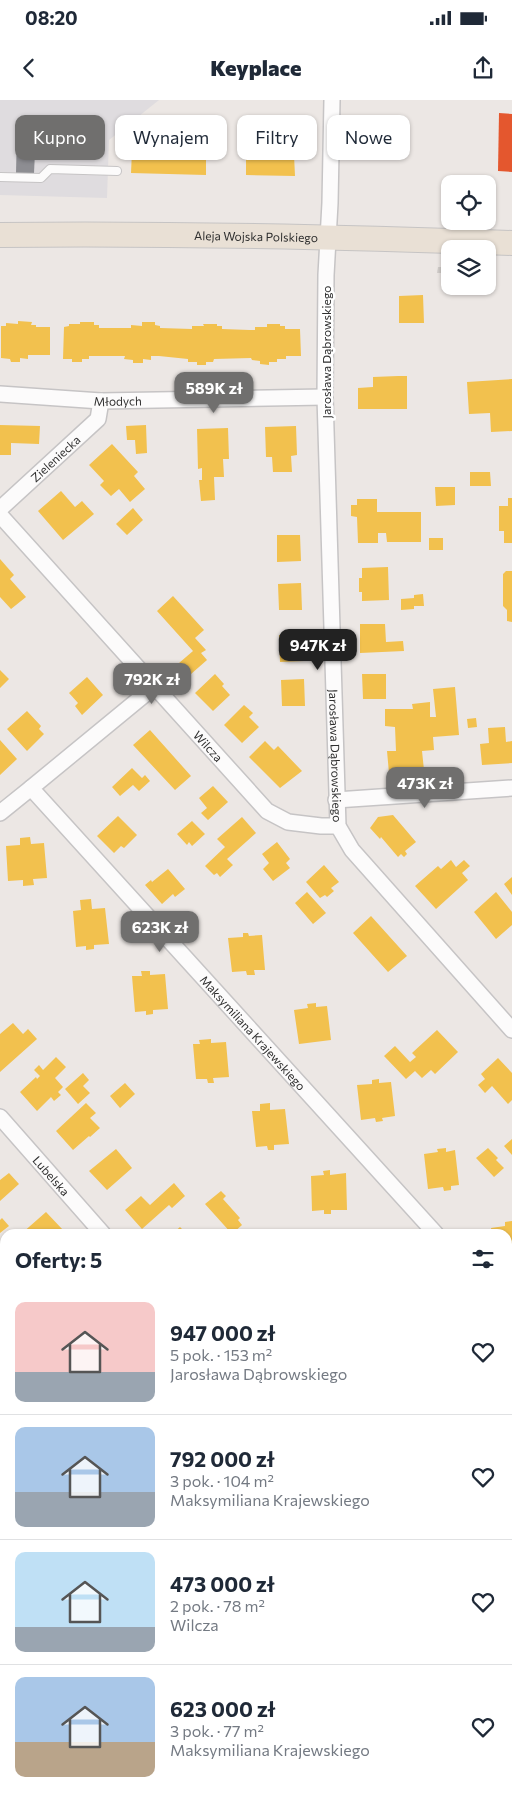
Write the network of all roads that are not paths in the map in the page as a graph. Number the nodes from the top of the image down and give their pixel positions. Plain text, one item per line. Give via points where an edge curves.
1 (332, 100) edge
2 (116, 171) dead end
3 (0, 177) edge
4 (0, 235) edge
5 (328, 238) junction
6 (512, 243) edge
7 (0, 394) edge
8 (326, 397) junction
9 (101, 401) junction
10 (0, 510) edge
11 (0, 515) edge
12 (155, 686) junction
13 (31, 788) junction
14 (512, 788) edge
15 (336, 800) junction
16 (0, 813) edge
17 (338, 826) junction
18 (512, 1030) edge
19 (0, 1117) edge
20 (99, 1229) edge
21 (431, 1229) edge

1 - 5 street, Jarosława Dąbrowskiego
2 - 3 lane via 50,169 40,178
4 - 5 main road, Aleja Wojska Polskiego
5 - 6 main road, Aleja Wojska Polskiego
5 - 8 street, Jarosława Dąbrowskiego
7 - 9 street, Młodych
8 - 9 street, Młodych
8 - 15 street, Jarosława Dąbrowskiego
9 - 10 street, Zieleniecka via 98,419
11 - 12 street, Wilcza
12 - 13 street
12 - 17 street, Wilcza via 268,812 288,822
13 - 16 street
13 - 21 street, Maksymiliana Krajewskiego
14 - 15 street
15 - 17 street, Jarosława Dąbrowskiego
17 - 18 street, Jarosława Dąbrowskiego via 352,850
19 - 20 street, Lubelska

